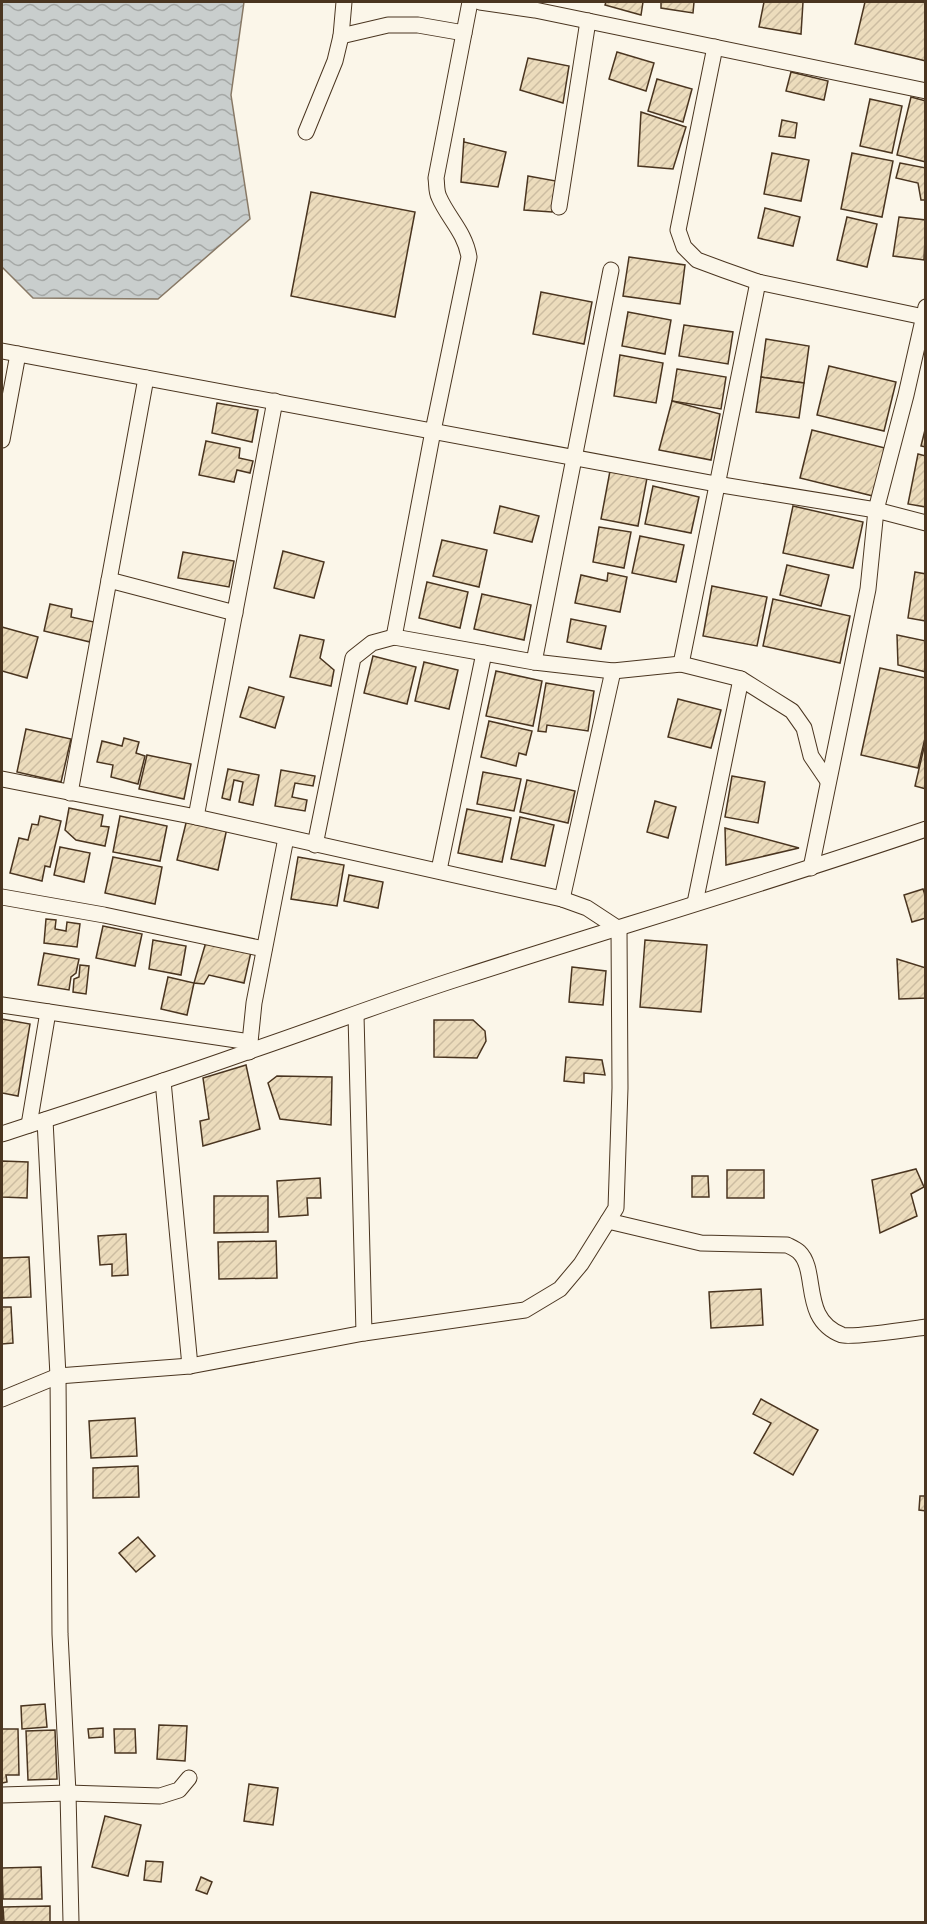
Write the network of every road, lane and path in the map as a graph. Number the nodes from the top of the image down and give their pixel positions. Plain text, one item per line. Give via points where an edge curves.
1 (344, 2) edge
2 (470, 2) edge
3 (480, 2) edge
4 (588, 21) junction
5 (464, 33) junction
6 (341, 36) junction
7 (715, 47) junction
8 (926, 91) edge
9 (306, 132) dead end
10 (559, 207) dead end
11 (611, 270) dead end
12 (758, 282) junction
13 (925, 312) edge
14 (2, 351) edge
15 (18, 354) junction
16 (147, 378) junction
17 (275, 402) junction
18 (433, 431) junction
19 (2, 440) edge
20 (574, 457) junction
21 (716, 484) junction
22 (876, 510) junction
23 (926, 522) edge
24 (109, 580) junction
25 (235, 613) junction
26 (394, 637) junction
27 (484, 653) junction
28 (534, 662) junction
29 (681, 664) junction
30 (613, 671) junction
31 (741, 679) junction
32 (2, 779) edge
33 (828, 781) junction
34 (70, 793) junction
35 (196, 817) junction
36 (926, 829) edge
37 (286, 838) junction
38 (315, 845) junction
39 (811, 868) junction
40 (439, 870) junction
41 (2, 897) edge
42 (562, 899) junction
43 (695, 903) junction
44 (619, 929) junction
45 (264, 949) junction
46 (2, 1005) edge
47 (48, 1012) junction
48 (356, 1015) junction
49 (249, 1047) junction
50 (163, 1081) junction
51 (45, 1120) junction
52 (29, 1125) junction
53 (2, 1134) edge
54 (608, 1221) junction
55 (925, 1327) edge
56 (364, 1333) junction
57 (190, 1366) junction
58 (58, 1376) junction
59 (2, 1399) edge
60 (189, 1778) dead end
61 (68, 1793) junction
62 (2, 1795) edge
63 (70, 1923) edge

1 - 6 street
2 - 5 street
3 - 4 street
4 - 7 street
4 - 10 street
5 - 6 street via 418,25 388,25
5 - 18 street via 436,178 437,195 461,230 469,256
6 - 9 street
7 - 8 street
7 - 12 street via 678,230 684,248 697,260
11 - 20 street
12 - 13 street
12 - 21 street
13 - 22 street
14 - 15 street
15 - 16 street
15 - 19 street
16 - 17 street
16 - 24 street
17 - 18 street
17 - 25 street
18 - 20 street
18 - 26 street
20 - 21 street
20 - 28 street
21 - 22 street
21 - 29 street
22 - 23 street
22 - 33 street via 868,589
24 - 25 street
24 - 34 street
25 - 35 street
26 - 27 street
26 - 38 street via 372,643 353,658
27 - 28 street
27 - 40 street
28 - 30 street
29 - 30 street
29 - 31 street
30 - 42 street
31 - 33 street via 792,711 804,728 811,756
31 - 43 street
32 - 34 street
33 - 39 street
34 - 35 street
35 - 37 street
36 - 39 street
37 - 38 street
37 - 45 street
38 - 40 street
39 - 43 street
40 - 42 street
41 - 45 street
42 - 44 street via 587,908
43 - 44 street
44 - 48 street
44 - 54 street via 616,1208
45 - 49 street
46 - 47 street
47 - 49 street
47 - 52 street
48 - 49 street
48 - 56 street
49 - 50 street
50 - 51 street
50 - 57 street
51 - 52 street
51 - 58 street
52 - 53 street
54 - 55 street via 701,1243 787,1245 799,1251 805,1260 815,1309 828,1326 844,1336
54 - 56 street via 560,1289 525,1310
56 - 57 street
57 - 58 street
58 - 59 street
58 - 61 street via 60,1634
60 - 61 street via 179,1790 160,1796
61 - 62 street
61 - 63 street

